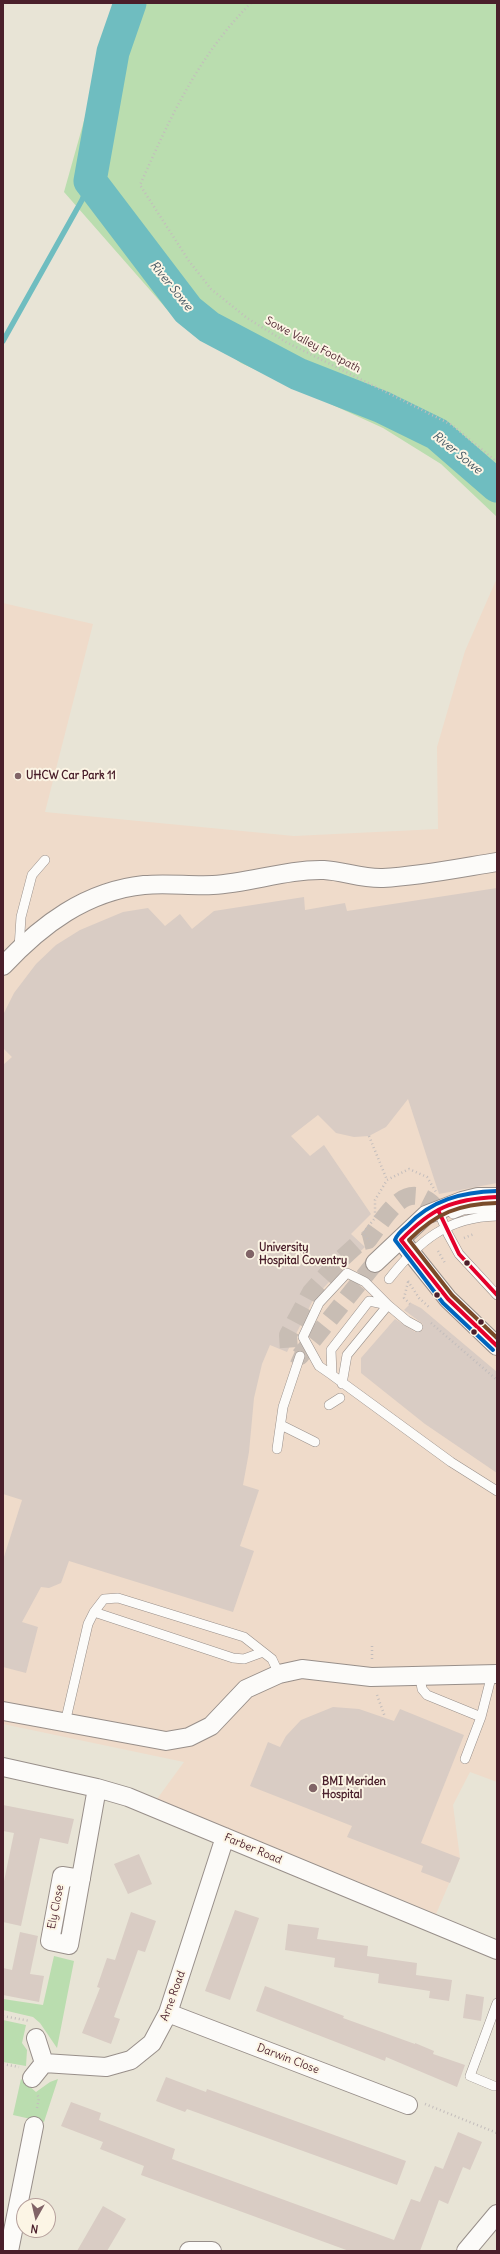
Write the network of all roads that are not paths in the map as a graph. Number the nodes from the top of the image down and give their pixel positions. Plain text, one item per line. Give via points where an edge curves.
1 (45, 860) dead end
2 (497, 862) edge
3 (19, 948) junction
4 (3, 966) edge
5 (497, 1196) edge
6 (439, 1207) junction
7 (497, 1207) edge
8 (497, 1216) edge
9 (445, 1228) junction
10 (406, 1247) junction
11 (375, 1263) tunnel mouth
12 (389, 1279) dead end
13 (497, 1295) edge
14 (388, 1305) junction
15 (418, 1327) dead end
16 (497, 1346) edge
17 (300, 1356) dead end
18 (332, 1375) junction
19 (342, 1384) junction
20 (340, 1398) dead end
21 (329, 1405) dead end
22 (280, 1425) junction
23 (315, 1442) dead end
24 (277, 1449) dead end
25 (497, 1490) edge
26 (94, 1612) junction
27 (262, 1652) junction
28 (279, 1674) junction
29 (494, 1674) edge
30 (420, 1677) junction
31 (3, 1711) edge
32 (481, 1717) junction
33 (65, 1723) junction
34 (465, 1759) dead end
35 (3, 1767) edge
36 (97, 1788) junction
37 (225, 1837) junction
38 (81, 1879) dead end
39 (497, 1950) edge
40 (497, 2003) edge
41 (168, 2014) junction
42 (36, 2038) road end
43 (44, 2063) junction
44 (32, 2078) road end
45 (494, 2086) dead end
46 (408, 2105) road end
47 (34, 2126) road end
48 (497, 2214) edge
49 (9, 2251) edge
50 (189, 2251) edge
51 (212, 2251) edge
52 (466, 2251) edge

1 - 3 lane via 32,875 21,917
2 - 3 street via 382,878 345,875 324,870 213,885 144,885 88,900 54,918
3 - 4 street
5 - 6 street via 478,1197
6 - 7 lane via 463,1210
6 - 9 lane
6 - 10 street via 426,1215
8 - 9 lane via 456,1221
9 - 10 lane
9 - 13 lane via 459,1254
10 - 11 street
10 - 12 lane
10 - 16 street via 448,1299
14 - 15 lane
14 - 18 lane via 369,1301 331,1350
14 - 18 lane via 365,1282 347,1273 319,1303 303,1337 319,1366
14 - 19 lane via 347,1355
17 - 22 lane via 283,1407
18 - 19 lane
19 - 25 lane via 451,1462
20 - 21 lane
22 - 23 lane
22 - 24 lane
26 - 27 lane via 233,1658 244,1659
26 - 27 lane via 104,1599 118,1598 244,1637
26 - 33 lane via 88,1624
27 - 28 lane via 272,1659
28 - 30 street via 302,1669 371,1677
28 - 33 street via 246,1689 211,1726 189,1737 166,1741
29 - 30 street
29 - 32 lane
30 - 32 lane via 422,1689 427,1695
31 - 33 street
32 - 34 lane
35 - 36 street, Farber Road
36 - 37 street, Farber Road via 128,1797
36 - 38 street, Ely Close
37 - 39 street, Farber Road
37 - 41 street, Arne Road
40 - 45 lane via 470,2076
41 - 43 street, Arne Road via 152,2043 131,2060 106,2067
41 - 46 street, Darwin Close
42 - 43 street
43 - 44 street
47 - 49 street
48 - 52 street
50 - 51 street

